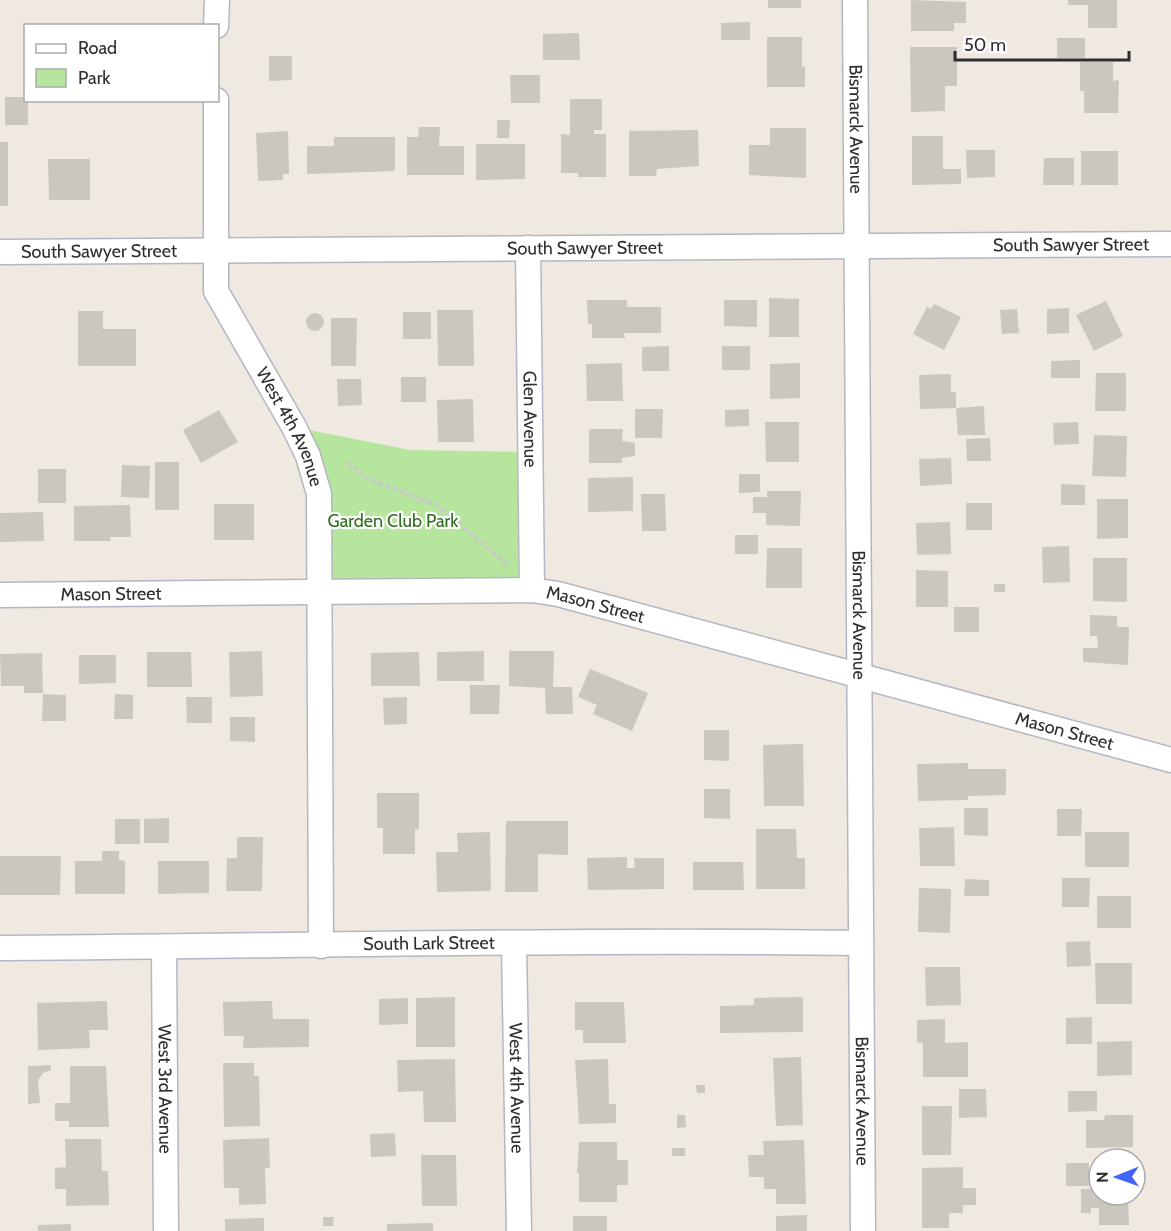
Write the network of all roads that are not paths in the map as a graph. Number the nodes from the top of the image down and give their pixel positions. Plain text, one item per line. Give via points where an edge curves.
1 (217, 0) edge
2 (855, 0) edge
3 (216, 24) edge
4 (216, 102) edge
5 (1171, 244) edge
6 (855, 245) junction
7 (528, 248) junction
8 (214, 251) junction
9 (0, 252) edge
10 (532, 590) junction
11 (320, 594) junction
12 (0, 595) edge
13 (859, 676) junction
14 (1171, 760) edge
15 (859, 943) junction
16 (514, 944) junction
17 (321, 946) junction
18 (164, 947) junction
19 (0, 948) edge
20 (166, 1231) edge
21 (519, 1231) edge
22 (863, 1231) edge

1 - 3 street
2 - 6 street, Bismarck Avenue
4 - 8 street, West 4th Avenue
5 - 6 street, South Sawyer Street
6 - 7 street, South Sawyer Street
6 - 13 street, Bismarck Avenue
7 - 8 street, South Sawyer Street
7 - 10 street, Glen Avenue
8 - 9 street, South Sawyer Street
8 - 11 street, West 4th Avenue via 216,291 294,427 316,477
10 - 11 street, Mason Street
10 - 13 street, Mason Street
11 - 12 street, Mason Street
11 - 17 street, West 4th Avenue
13 - 14 street, Mason Street
13 - 15 street, Bismarck Avenue
15 - 16 street, South Lark Street via 665,940
15 - 22 street, Bismarck Avenue
16 - 17 street, South Lark Street
16 - 21 street, West 4th Avenue
17 - 18 street, South Lark Street
18 - 19 street, South Lark Street
18 - 20 street, West 3rd Avenue

